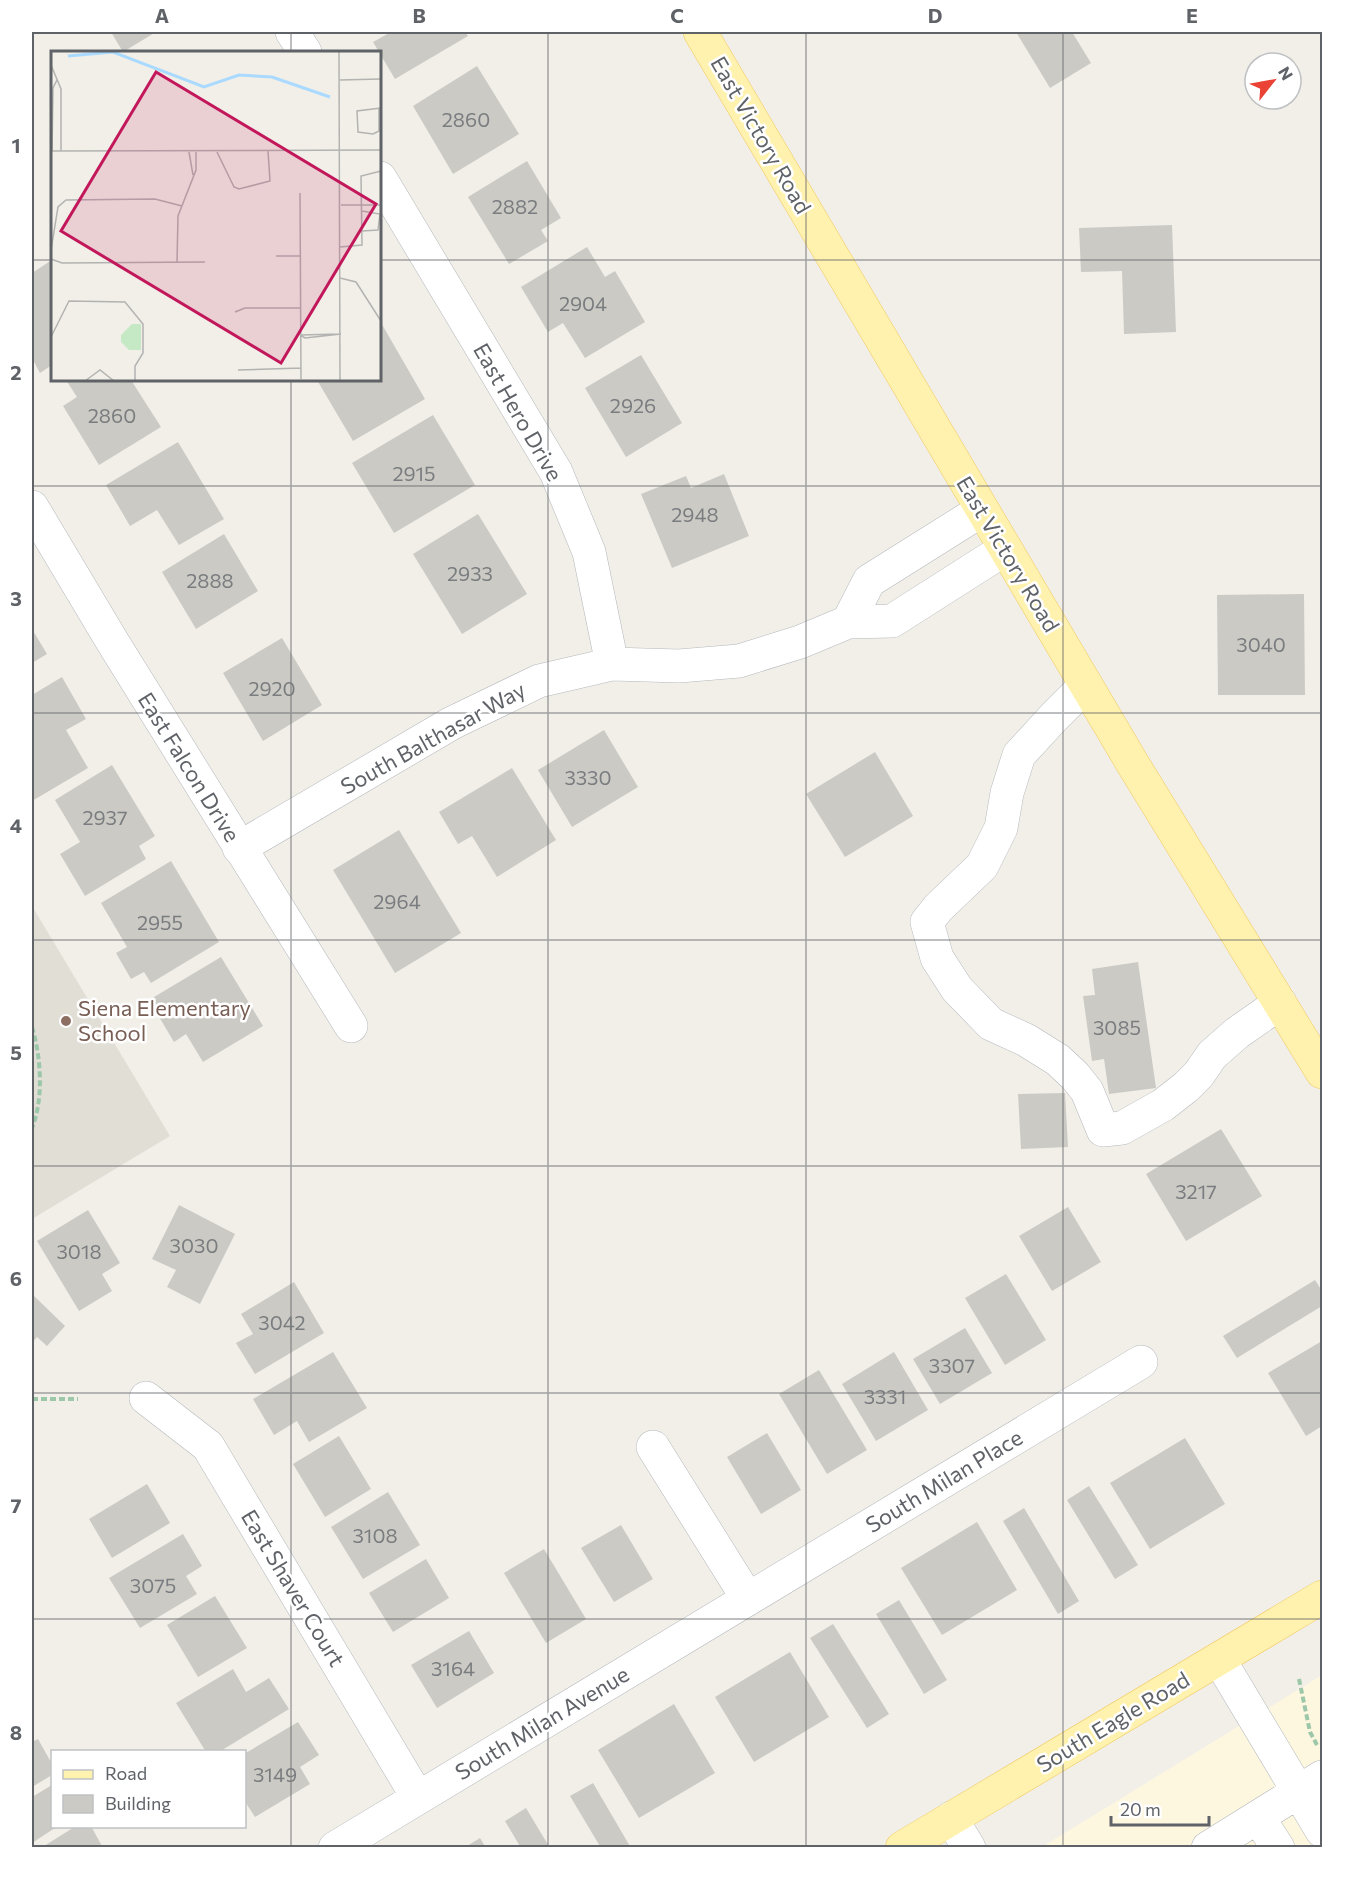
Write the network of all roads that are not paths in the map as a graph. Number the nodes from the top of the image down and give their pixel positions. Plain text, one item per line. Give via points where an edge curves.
1 (292, 32) edge
2 (700, 32) edge
3 (303, 51) edge
4 (381, 180) edge
5 (32, 507) edge
6 (982, 510) junction
7 (1005, 549) junction
8 (849, 622) junction
9 (612, 664) junction
10 (1086, 685) junction
11 (239, 848) junction
12 (1280, 1003) junction
13 (351, 1026) dead end
14 (1323, 1072) edge
15 (1141, 1362) dead end
16 (146, 1398) dead end
17 (653, 1447) dead end
18 (1323, 1597) edge
19 (748, 1599) junction
20 (1219, 1659) junction
21 (1313, 1772) edge
22 (418, 1798) junction
23 (1258, 1817) junction
24 (951, 1818) junction
25 (1323, 1831) edge
26 (335, 1848) edge
27 (903, 1848) edge
28 (969, 1848) edge
29 (1208, 1848) edge
30 (1278, 1848) edge

1 - 3 street
2 - 6 main road, East Victory Road
4 - 9 street, East Hero Drive via 556,472 589,552
5 - 11 street, East Falcon Drive
6 - 7 main road, East Victory Road
6 - 8 street via 869,581
7 - 8 street, South Balthasar Way via 892,621
7 - 10 main road, East Victory Road
8 - 9 street, South Balthasar Way via 739,661 679,666
9 - 11 street, South Balthasar Way via 538,681 452,723
10 - 12 main road, East Victory Road
10 - 12 street via 1019,755 1001,828 982,866 927,922 937,958 957,989 991,1024 1026,1040 1075,1076 1087,1091 1103,1130 1122,1128 1163,1105 1186,1087 1212,1055 1237,1033
11 - 13 street, East Falcon Drive
12 - 14 main road, East Victory Road
15 - 19 street, South Milan Place
16 - 22 street, East Shaver Court via 208,1446
17 - 19 street
18 - 20 main road, South Eagle Road
19 - 22 street, South Milan Avenue
20 - 21 street
20 - 24 main road, South Eagle Road
21 - 23 street
21 - 25 street
22 - 26 street, South Milan Avenue
23 - 29 street
23 - 30 street
24 - 27 main road, South Eagle Road
24 - 28 street

